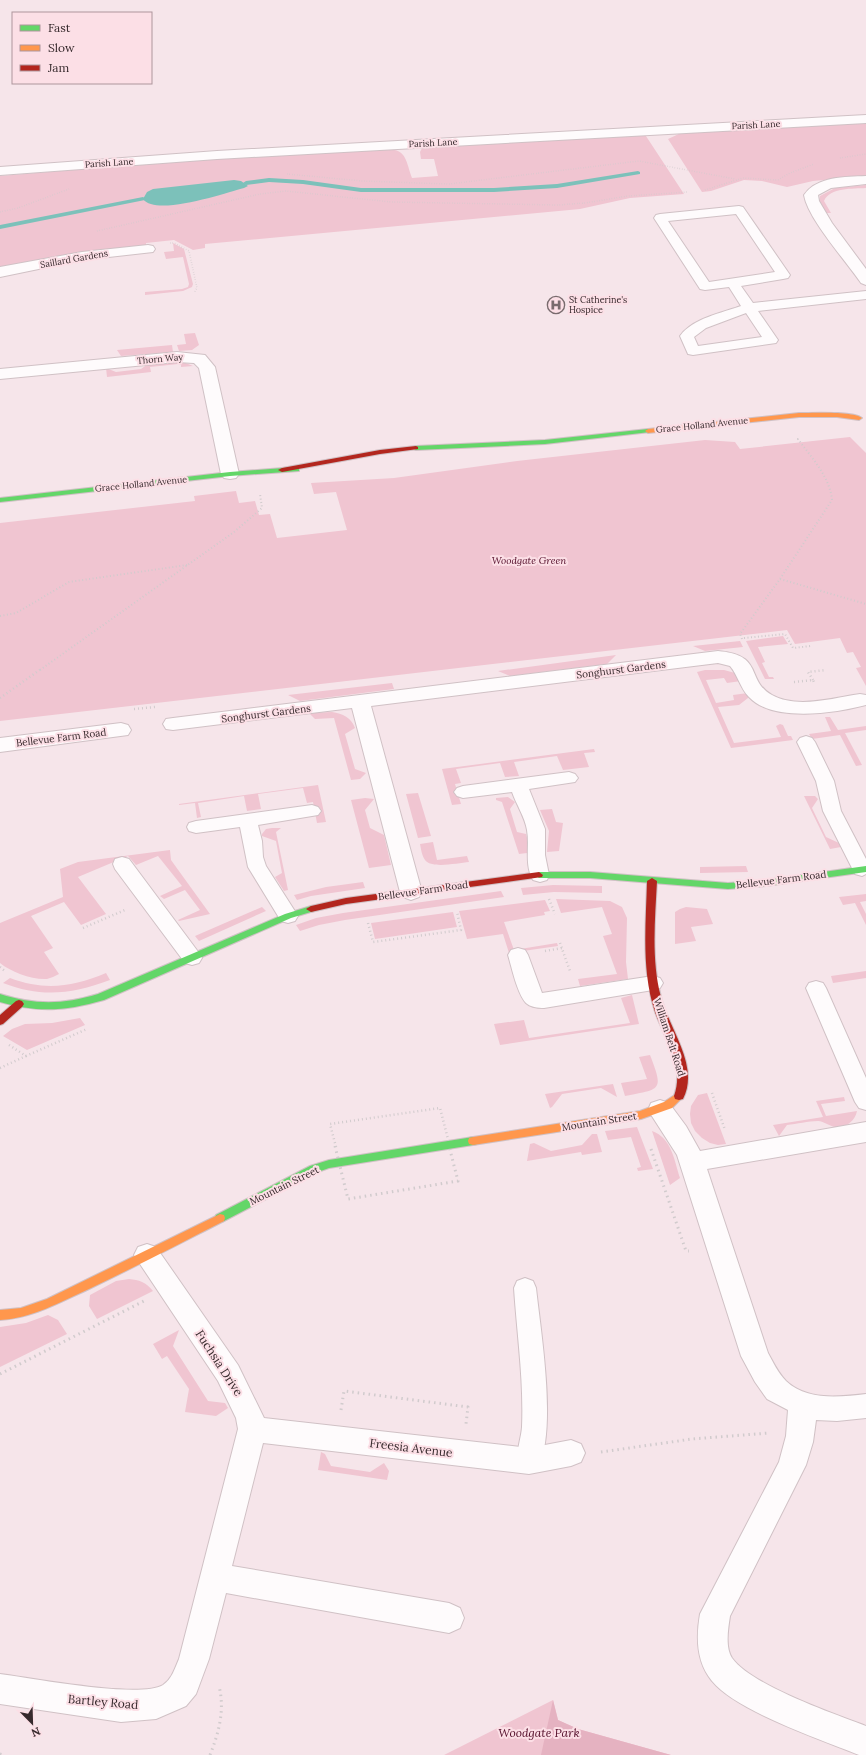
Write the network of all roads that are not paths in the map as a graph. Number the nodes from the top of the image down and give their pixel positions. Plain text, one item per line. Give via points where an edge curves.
1 (866, 119) edge
2 (0, 171) edge
3 (866, 180) edge
4 (148, 249) dead end
5 (0, 272) edge
6 (865, 277) edge
7 (733, 283) junction
8 (866, 296) edge
9 (748, 308) junction
10 (0, 374) edge
11 (862, 419) edge
12 (545, 442) junction
13 (479, 455) dead end
14 (347, 468) dead end
15 (282, 470) junction
16 (230, 474) junction
17 (0, 500) edge
18 (860, 700) dead end
19 (360, 702) junction
20 (173, 724) dead end
21 (121, 730) dead end
22 (806, 742) dead end
23 (0, 744) edge
24 (569, 778) dead end
25 (518, 785) junction
26 (463, 792) dead end
27 (312, 811) dead end
28 (247, 820) junction
29 (196, 827) dead end
30 (122, 864) dead end
31 (864, 869) edge
32 (540, 875) junction
33 (652, 880) junction
34 (411, 892) junction
35 (288, 916) junction
36 (518, 955) dead end
37 (192, 958) junction
38 (653, 983) junction
39 (816, 988) dead end
40 (0, 998) edge
41 (19, 1004) junction
42 (0, 1021) edge
43 (866, 1102) edge
44 (660, 1110) junction
45 (866, 1132) edge
46 (692, 1162) junction
47 (147, 1254) junction
48 (525, 1288) dead end
49 (0, 1315) edge
50 (802, 1404) junction
51 (866, 1406) edge
52 (252, 1429) junction
53 (571, 1454) road end
54 (529, 1461) junction
55 (215, 1577) junction
56 (449, 1618) dead end
57 (0, 1689) edge
58 (866, 1742) edge

1 - 2 street, Parish Lane via 217,155
3 - 6 street via 827,185 811,195 818,214
4 - 5 street, Saillard Gardens via 82,256
7 - 7 lane via 705,286 660,218 739,210 783,275
7 - 9 lane
8 - 9 lane
9 - 9 lane via 701,325 687,336 693,351 770,340
10 - 16 street, Thorn Way via 177,356 199,358 207,367
11 - 12 street, Grace Holland Avenue via 837,415 799,415
12 - 13 street, Grace Holland Avenue
12 - 15 street, Grace Holland Avenue via 380,452
14 - 15 street, Grace Holland Avenue
15 - 16 street, Grace Holland Avenue
16 - 17 street, Grace Holland Avenue
18 - 19 street, Songhurst Gardens via 799,708 771,702 755,692 737,660 728,657
19 - 20 street, Songhurst Gardens
19 - 34 street
21 - 23 street, Bellevue Farm Road
22 - 31 lane via 825,781 832,811
24 - 25 lane
25 - 26 lane
25 - 32 lane via 536,829 536,855
27 - 28 lane
28 - 29 lane
28 - 35 lane via 257,867
30 - 37 lane
31 - 33 street, Bellevue Farm Road via 728,886
32 - 33 street, Bellevue Farm Road via 590,875
32 - 34 street, Bellevue Farm Road
33 - 38 street, William Belt Road
34 - 35 street, Bellevue Farm Road via 346,901
35 - 37 street, Bellevue Farm Road
36 - 38 lane via 531,994 538,1001
37 - 41 street, Bellevue Farm Road via 88,1003 44,1008
38 - 44 street, William Belt Road via 684,1076 684,1084 674,1102
39 - 43 lane
40 - 41 street, Bellevue Farm Road
41 - 42 street
44 - 46 street via 684,1143
44 - 47 street, Mountain Street via 329,1164 314,1169
45 - 46 street
46 - 50 street via 755,1356 778,1391
47 - 49 street, Mountain Street via 39,1308
47 - 52 street, Fuchsia Drive via 228,1373 250,1417
48 - 54 lane via 534,1394 534,1428
50 - 51 street via 820,1409 841,1410
50 - 58 street via 800,1441 792,1465 715,1614 711,1636 714,1653 723,1670 759,1697
52 - 54 street, Freesia Avenue
52 - 55 street
53 - 54 street, Freesia Avenue
55 - 56 street
55 - 57 street, Bartley Road via 194,1659 185,1683 175,1695 165,1701 149,1705 121,1706

